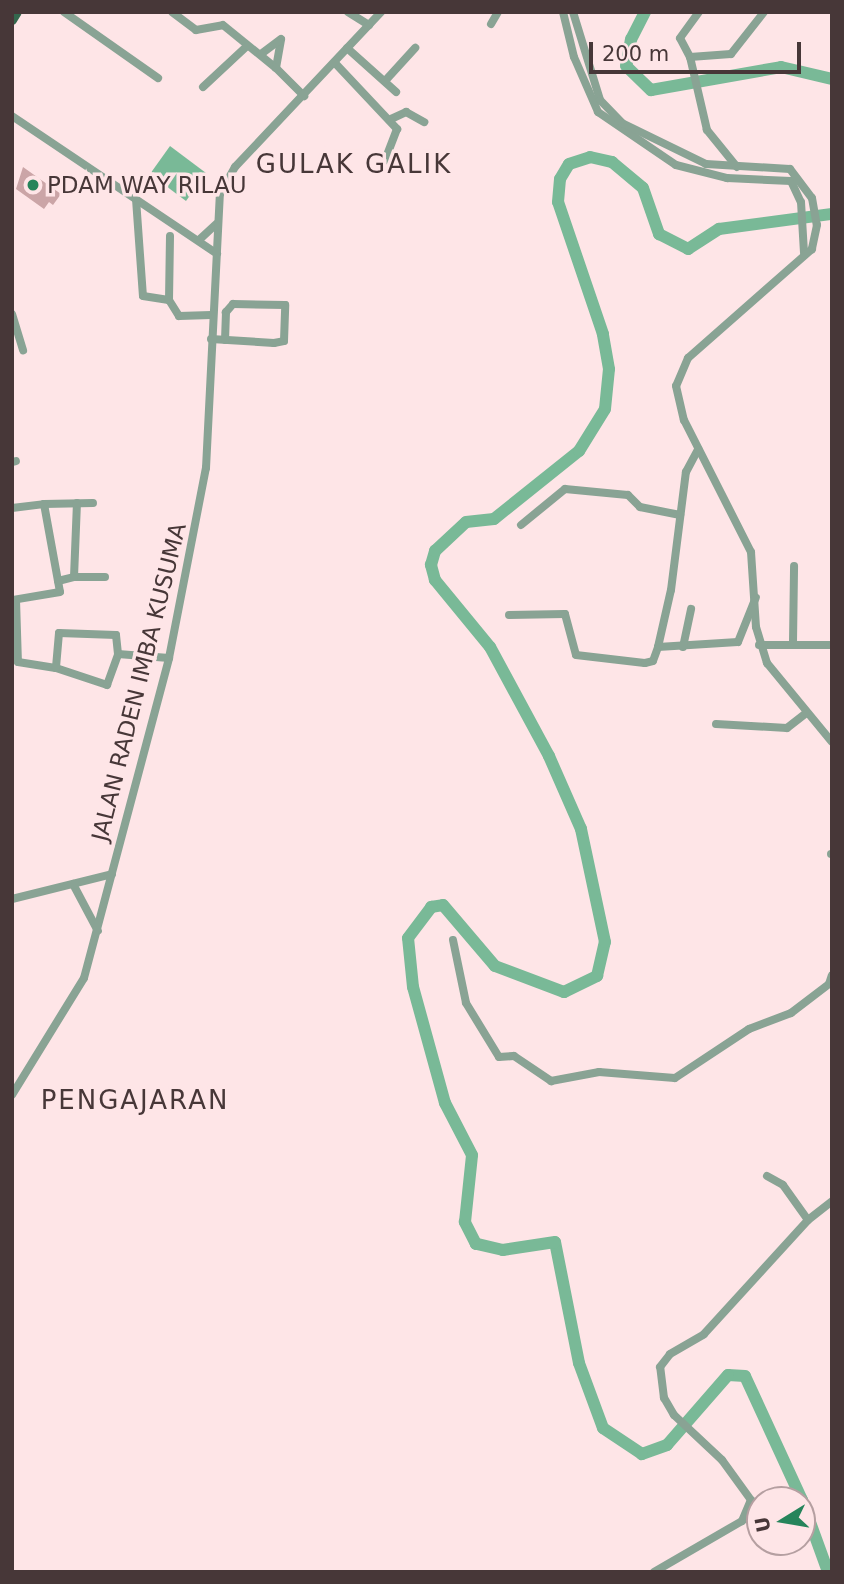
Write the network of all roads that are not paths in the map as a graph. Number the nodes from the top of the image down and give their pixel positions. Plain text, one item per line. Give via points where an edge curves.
1 (17, 12) edge
2 (64, 12) edge
3 (172, 12) edge
4 (348, 12) edge
5 (371, 12) edge
6 (381, 12) edge
7 (498, 12) edge
8 (563, 12) edge
9 (573, 12) edge
10 (699, 12) edge
11 (764, 12) edge
12 (12, 20) edge
13 (367, 23) junction
14 (491, 24) dead end
15 (247, 46) junction
16 (347, 48) junction
17 (415, 48) dead end
18 (261, 54) junction
19 (690, 57) junction
20 (335, 63) junction
21 (277, 68) junction
22 (158, 78) dead end
23 (385, 81) junction
24 (204, 87) dead end
25 (396, 93) dead end
26 (304, 96) junction
27 (12, 116) edge
28 (391, 119) junction
29 (424, 122) dead end
30 (385, 161) dead end
31 (737, 167) junction
32 (136, 199) junction
33 (217, 221) junction
34 (170, 236) dead end
35 (199, 240) junction
36 (804, 253) junction
37 (217, 254) junction
38 (169, 300) junction
39 (12, 314) edge
40 (211, 315) junction
41 (211, 339) junction
42 (225, 340) junction
43 (23, 350) dead end
44 (698, 449) junction
45 (77, 503) junction
46 (93, 503) dead end
47 (44, 504) junction
48 (12, 508) edge
49 (680, 514) junction
50 (521, 525) dead end
51 (794, 566) dead end
52 (74, 577) junction
53 (105, 577) dead end
54 (58, 581) junction
55 (756, 597) junction
56 (14, 600) edge
57 (691, 609) dead end
58 (509, 615) dead end
59 (793, 642) junction
60 (759, 645) junction
61 (832, 645) edge
62 (658, 647) junction
63 (682, 647) junction
64 (118, 654) junction
65 (169, 658) junction
66 (57, 668) junction
67 (806, 713) junction
68 (716, 724) dead end
69 (832, 741) edge
70 (112, 874) junction
71 (73, 884) junction
72 (12, 899) edge
73 (98, 931) junction
74 (453, 940) dead end
75 (832, 975) edge
76 (12, 1095) edge
77 (767, 1175) dead end
78 (832, 1201) edge
79 (808, 1220) junction
80 (654, 1572) edge

1 - 12 main road
2 - 22 street
3 - 15 street via 196,30 223,25
4 - 13 street
5 - 13 street
6 - 13 street
7 - 14 street
8 - 36 street via 590,101 608,122 692,170 727,178 783,177 801,202
9 - 31 street via 589,72 608,111 691,160
10 - 19 street via 680,38
11 - 19 street via 730,54
13 - 16 street, JALAN RADEN IMBA KUSUMA
15 - 18 street
15 - 24 street
16 - 20 street, JALAN RADEN IMBA KUSUMA
16 - 23 street
17 - 23 street
18 - 21 street
18 - 21 street via 281,39
19 - 31 street via 707,130
20 - 26 street, JALAN RADEN IMBA KUSUMA
20 - 28 street
21 - 26 street
23 - 25 street
26 - 33 street, JALAN RADEN IMBA KUSUMA via 235,167 220,194
27 - 32 street
28 - 29 street via 406,112
28 - 30 street via 397,139
31 - 36 street via 790,169 812,198 817,226 814,246
32 - 35 street
32 - 38 street via 140,292 146,299
33 - 35 street
33 - 37 street, JALAN RADEN IMBA KUSUMA
34 - 38 street
35 - 37 street
36 - 44 street via 688,358 680,372 678,402
37 - 40 street, JALAN RADEN IMBA KUSUMA
38 - 40 street via 179,316
39 - 43 street
40 - 41 street, JALAN RADEN IMBA KUSUMA
41 - 42 street
41 - 65 street, JALAN RADEN IMBA KUSUMA via 206,468
42 - 42 street via 284,341 285,305 233,304 226,312
44 - 49 street via 686,472
44 - 55 street via 748,544
45 - 46 street
45 - 47 street
45 - 52 street
47 - 48 street
47 - 54 street
49 - 50 street via 640,507 628,495 565,489
49 - 62 street
51 - 59 street
52 - 53 street
52 - 54 street
54 - 56 street via 58,595
55 - 60 street
55 - 63 street via 741,639
56 - 66 street via 15,658
57 - 63 street
58 - 62 street via 565,614 578,655 645,663 653,661
59 - 60 street
59 - 61 street
60 - 67 street via 781,685
62 - 63 street
64 - 65 street
64 - 66 street via 107,685
64 - 66 street via 116,635 59,633
65 - 70 street, JALAN RADEN IMBA KUSUMA
67 - 68 street via 788,729
67 - 69 street
70 - 71 street
70 - 73 street, JALAN RADEN IMBA KUSUMA
71 - 72 street
71 - 73 street
73 - 76 street, JALAN RADEN IMBA KUSUMA via 76,994
74 - 75 street via 466,1003 499,1057 514,1056 551,1082 598,1072 675,1078 748,1029 791,1013 829,984
77 - 79 street via 783,1185
78 - 79 street
79 - 80 street via 704,1334 664,1359 660,1384 674,1415 697,1433 749,1493 748,1512 710,1543

